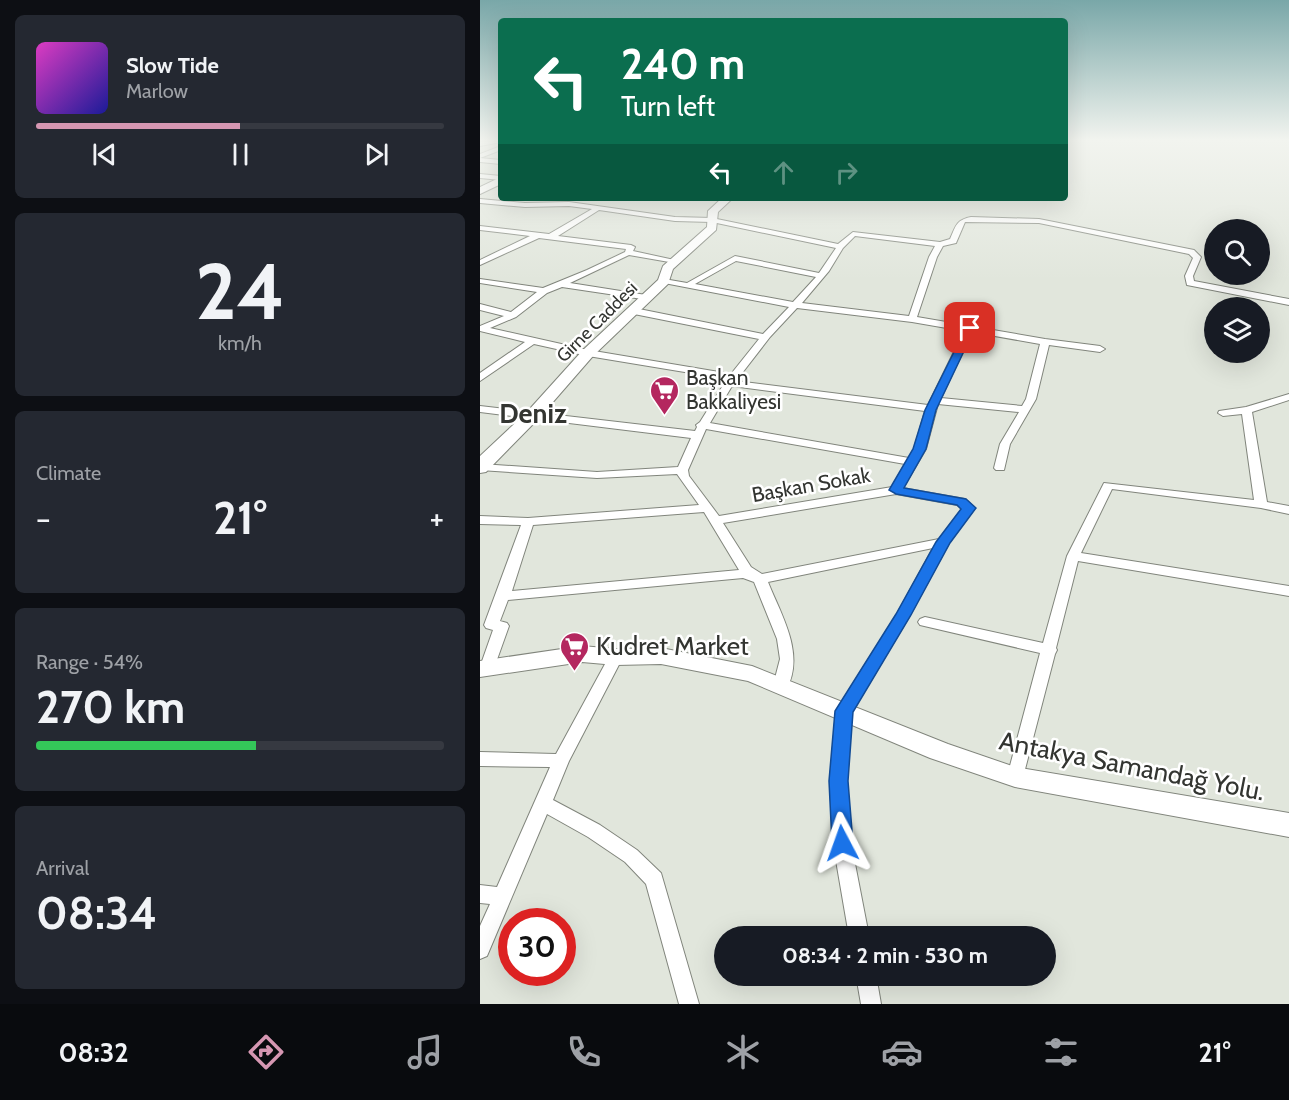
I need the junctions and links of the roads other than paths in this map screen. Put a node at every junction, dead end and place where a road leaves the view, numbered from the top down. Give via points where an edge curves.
1 (480, 201) edge
2 (725, 201) edge
3 (597, 209) junction
4 (712, 220) junction
5 (480, 228) edge
6 (539, 235) junction
7 (550, 237) junction
8 (940, 244) junction
9 (840, 246) junction
10 (628, 253) junction
11 (675, 261) junction
12 (480, 263) edge
13 (819, 275) junction
14 (480, 281) edge
15 (664, 281) junction
16 (559, 284) junction
17 (690, 284) junction
18 (544, 291) junction
19 (646, 298) junction
20 (1289, 302) edge
21 (794, 305) junction
22 (480, 307) edge
23 (634, 311) junction
24 (513, 315) junction
25 (912, 319) junction
26 (970, 328) junction
27 (481, 330) edge
28 (765, 337) junction
29 (532, 341) junction
30 (1045, 342) junction
31 (1100, 349) dead end
32 (588, 353) junction
33 (480, 378) edge
34 (731, 380) junction
35 (1289, 397) edge
36 (933, 405) junction
37 (1024, 409) junction
38 (480, 410) edge
39 (1247, 410) junction
40 (1222, 413) dead end
41 (533, 414) junction
42 (699, 430) junction
43 (911, 462) junction
44 (481, 468) edge
45 (1000, 468) dead end
46 (682, 470) junction
47 (896, 490) junction
48 (1261, 504) junction
49 (708, 508) junction
50 (1289, 510) edge
51 (480, 520) edge
52 (716, 520) junction
53 (528, 522) junction
54 (943, 542) junction
55 (1073, 556) junction
56 (760, 579) junction
57 (1289, 591) edge
58 (504, 596) junction
59 (925, 622) dead end
60 (1050, 650) junction
61 (616, 657) junction
62 (484, 669) edge
63 (781, 686) junction
64 (844, 711) junction
65 (480, 759) edge
66 (561, 761) junction
67 (1015, 777) junction
68 (543, 803) junction
69 (1289, 825) edge
70 (480, 894) edge
71 (504, 896) junction
72 (857, 926) edge
73 (480, 949) edge
74 (868, 986) edge
75 (688, 1004) edge
76 (871, 1004) edge

1 - 3 street via 569,204
2 - 4 street, Girne Caddesi via 713,211
3 - 4 street
3 - 7 street
4 - 9 street
4 - 11 street, Girne Caddesi via 712,228
5 - 6 street
6 - 7 street
6 - 12 street
7 - 10 street via 631,247
8 - 9 street via 854,234
8 - 20 street via 953,241 962,221 1039,221 1191,252 1197,257 1190,283
8 - 25 street
9 - 13 street
10 - 11 street
10 - 16 street
11 - 15 street, Girne Caddesi via 667,268
13 - 17 street via 735,258
13 - 21 street
14 - 18 street
15 - 17 street
15 - 19 street, Girne Caddesi
16 - 18 street
16 - 19 street
17 - 21 street
18 - 24 street
19 - 23 street, Girne Caddesi
21 - 25 street
21 - 28 street
22 - 24 street
23 - 28 street
23 - 32 street, Girne Caddesi
24 - 27 street
25 - 26 street
26 - 30 street
26 - 36 street, Başkan Sokak
27 - 29 street
28 - 34 street
29 - 32 street
29 - 33 street
30 - 31 street
30 - 37 street via 1031,399
32 - 34 street
32 - 41 street, Girne Caddesi
34 - 36 street
34 - 42 street
35 - 39 street
36 - 37 street
36 - 43 street, Başkan Sokak via 920,449
37 - 45 street via 1005,444
38 - 41 street
39 - 40 street
39 - 48 street
41 - 42 street
41 - 44 street, Girne Caddesi
42 - 43 street
42 - 46 street
43 - 47 street, Başkan Sokak
44 - 46 street via 597,475
46 - 49 street
47 - 52 street, Başkan Sokak
47 - 54 street via 961,502 969,508
48 - 50 street
48 - 55 street via 1108,485
49 - 52 street
49 - 53 street
51 - 53 street
52 - 56 street via 746,570
53 - 58 street
54 - 56 street
54 - 64 street
55 - 57 street
55 - 60 street
56 - 58 street via 744,574
56 - 63 street via 784,639 787,659
58 - 62 street via 491,625 502,626
59 - 60 street
60 - 67 street
61 - 62 street, Antakya Samandağ Yolu. via 582,654
61 - 63 street, Antakya Samandağ Yolu. via 661,656 752,674
61 - 66 street
63 - 64 street, Antakya Samandağ Yolu.
64 - 67 street, Antakya Samandağ Yolu. via 939,752
64 - 72 street via 839,791 842,843
65 - 66 street
66 - 68 street
67 - 69 street, Antakya Samandağ Yolu.
68 - 71 street
68 - 75 street via 631,856 654,879
70 - 71 street
71 - 73 street
74 - 76 street

